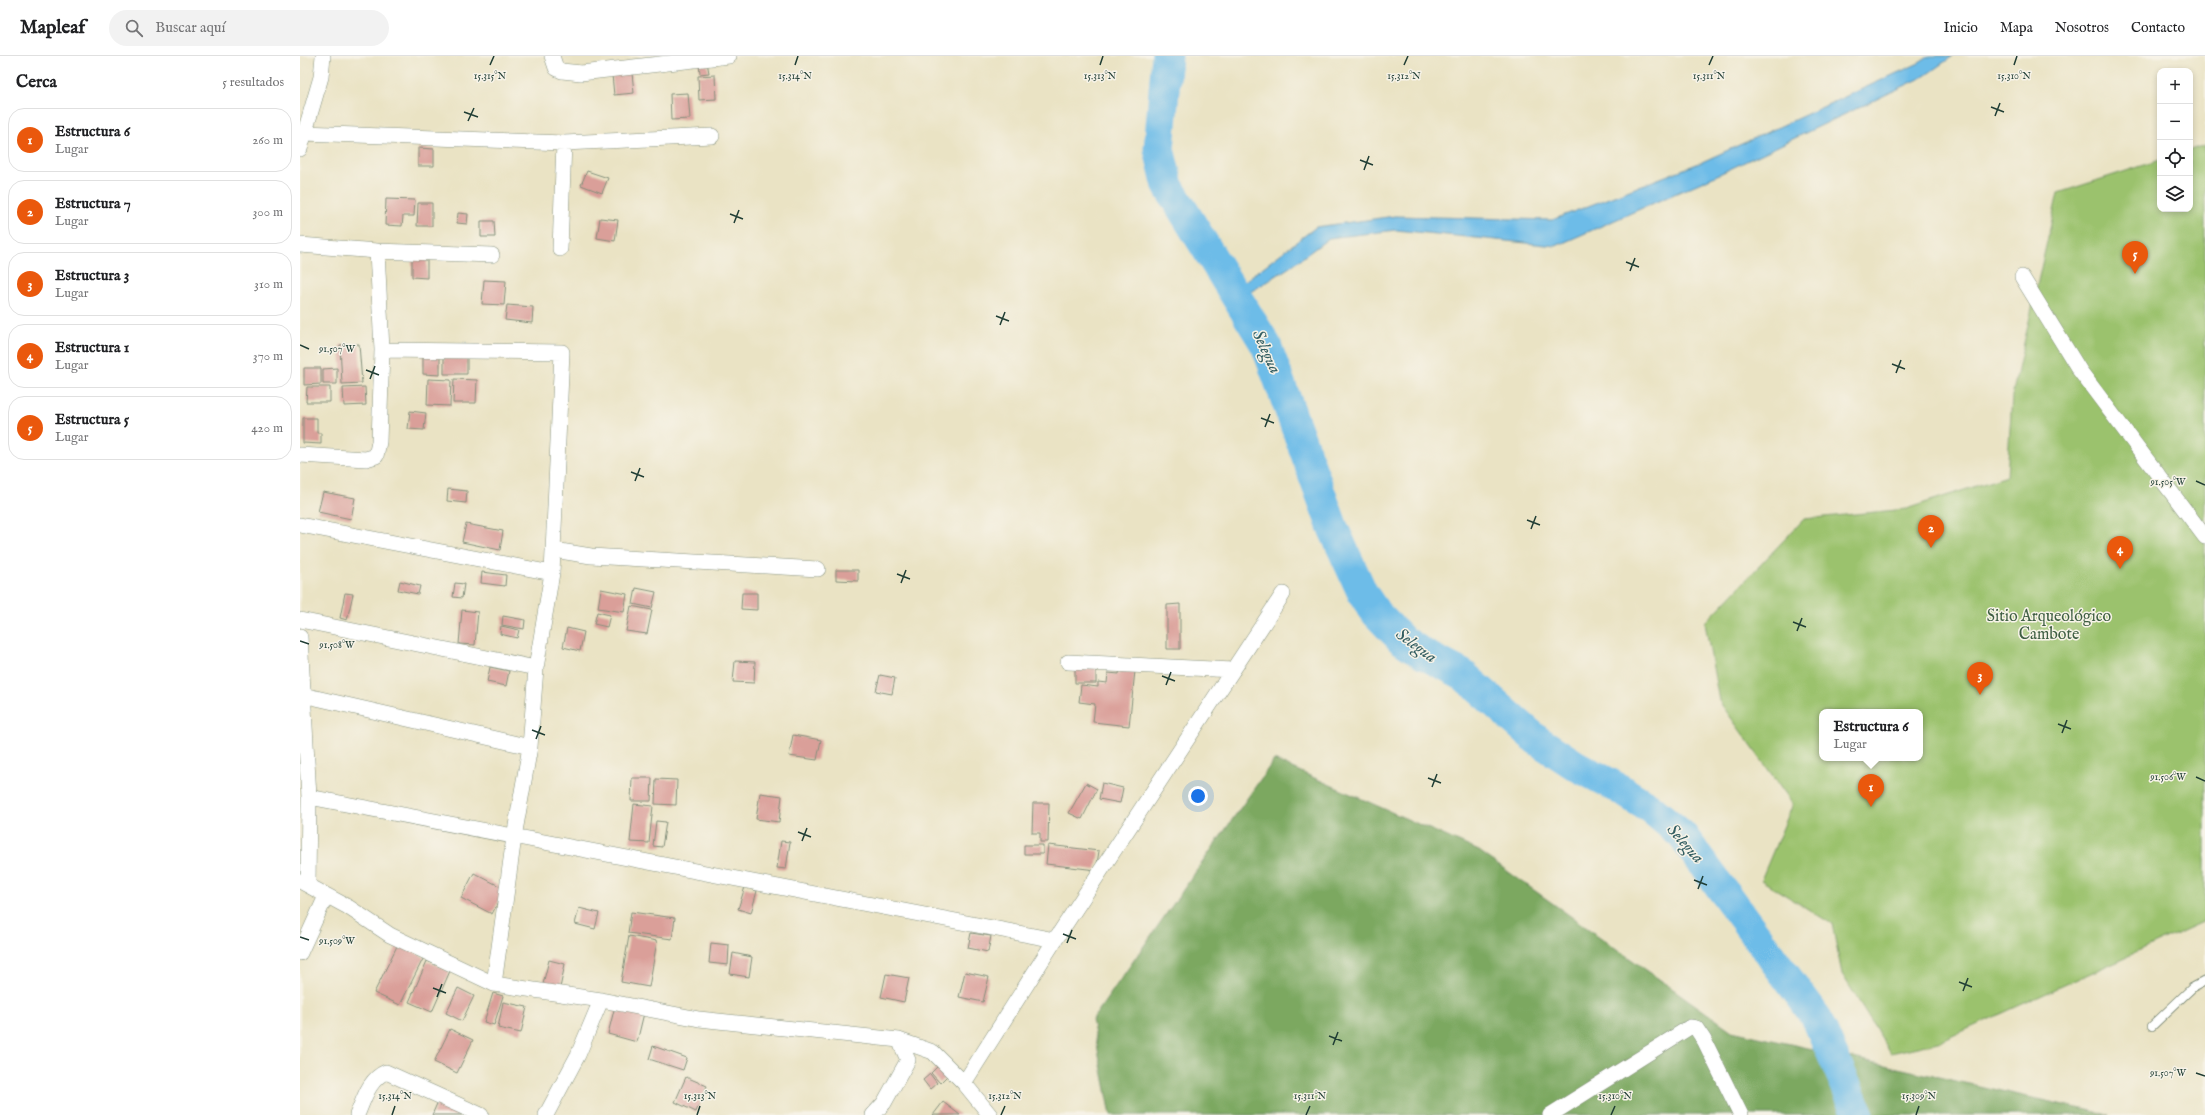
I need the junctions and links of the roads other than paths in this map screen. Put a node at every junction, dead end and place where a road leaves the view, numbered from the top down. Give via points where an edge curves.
1 (323, 56) edge
2 (552, 56) edge
3 (729, 56) edge
4 (304, 133) junction
5 (712, 136) dead end
6 (564, 143) junction
7 (300, 149) edge
8 (300, 245) edge
9 (560, 249) dead end
10 (377, 250) junction
11 (492, 256) dead end
12 (2022, 277) dead end
13 (382, 350) junction
14 (300, 455) edge
15 (300, 525) edge
16 (2205, 537) edge
17 (554, 550) junction
18 (818, 569) dead end
19 (552, 573) junction
20 (1283, 594) dead end
21 (300, 620) edge
22 (300, 638) edge
23 (1068, 662) dead end
24 (536, 668) junction
25 (1233, 670) junction
26 (303, 695) junction
27 (530, 747) junction
28 (309, 797) junction
29 (514, 837) junction
30 (304, 883) edge
31 (326, 896) junction
32 (1055, 940) junction
33 (300, 953) edge
34 (2205, 981) edge
35 (494, 984) junction
36 (601, 1000) junction
37 (2152, 1026) dead end
38 (899, 1040) junction
39 (964, 1083) junction
40 (357, 1115) edge
41 (481, 1115) edge
42 (546, 1115) edge
43 (873, 1115) edge
44 (990, 1115) edge
45 (1550, 1115) edge
46 (1741, 1115) edge

1 - 4 street via 320,77
2 - 3 street via 556,68 581,73
4 - 6 street
4 - 7 street
5 - 6 street
6 - 9 street
8 - 10 street
10 - 11 street
10 - 13 street
12 - 16 street via 2080,371
13 - 14 street via 379,442 376,456 366,459
13 - 17 street via 562,352
15 - 19 street
17 - 18 street via 591,556
17 - 19 street
19 - 24 street
20 - 25 street
21 - 24 street
22 - 26 street
23 - 25 street
24 - 27 street
25 - 32 street
26 - 27 street
26 - 28 street
27 - 29 street
28 - 29 street
28 - 30 street
29 - 32 street
29 - 35 street
30 - 31 street
31 - 33 street
31 - 35 street via 390,934
32 - 39 street
34 - 37 lane via 2192,988
35 - 36 street
36 - 38 street via 700,1019
36 - 42 street via 578,1054
38 - 39 street via 933,1052
38 - 43 street via 908,1060 884,1103
39 - 44 street
40 - 41 street via 371,1084 378,1075 386,1072
45 - 46 street via 1690,1027 1696,1028 1704,1040

